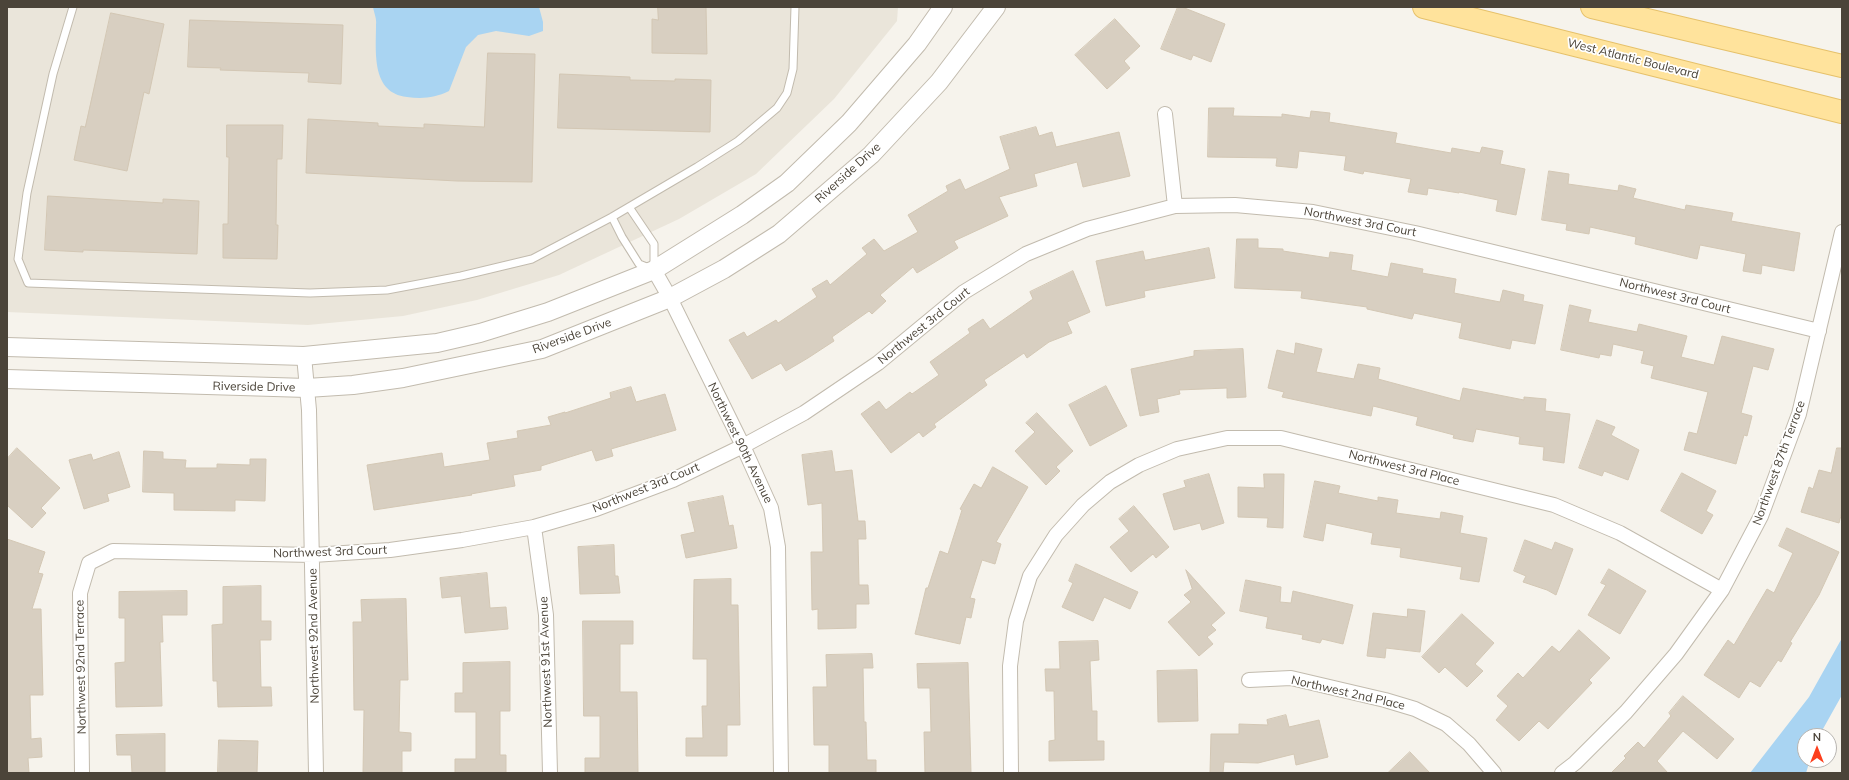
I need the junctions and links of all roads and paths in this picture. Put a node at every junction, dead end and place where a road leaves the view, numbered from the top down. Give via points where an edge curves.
1 (73, 7) edge
2 (795, 7) edge
3 (942, 7) edge
4 (996, 7) edge
5 (1424, 7) edge
6 (1592, 7) edge
7 (1842, 66) edge
8 (1842, 112) edge
9 (1165, 114) dead end
10 (1175, 206) junction
11 (629, 207) junction
12 (612, 217) junction
13 (1842, 232) edge
14 (654, 270) junction
15 (670, 298) junction
16 (1819, 331) junction
17 (7, 347) edge
18 (304, 356) junction
19 (7, 379) edge
20 (307, 388) junction
21 (743, 446) junction
22 (534, 527) junction
23 (313, 555) junction
24 (89, 563) joint
25 (1722, 590) junction
26 (1249, 680) dead end
27 (82, 773) edge
28 (316, 773) edge
29 (550, 773) edge
30 (781, 773) edge
31 (1011, 773) edge
32 (1494, 773) edge
33 (1562, 773) edge

1 - 12 lane via 53,74 27,193 18,259 28,283 310,294 387,290 532,259
2 - 11 lane via 793,69 787,93 777,108 738,141
3 - 14 street via 916,44 849,123 787,183 742,215
4 - 15 street, Riverside Drive via 939,82 871,155 779,234 724,269
5 - 8 main road, West Atlantic Boulevard
6 - 7 main road
9 - 10 street
10 - 16 street, Northwest 3rd Court via 1235,205 1314,212 1415,233
10 - 21 street, Northwest 3rd Court via 1087,229 1026,254 964,292 878,363 804,413
11 - 12 lane
11 - 14 lane via 654,244
12 - 14 lane via 640,264
13 - 16 street, Northwest 87th Terrace
14 - 15 street, Northwest 90th Avenue
14 - 18 street via 548,312 473,335 437,343
15 - 20 street, Riverside Drive via 542,349 403,378
15 - 21 street, Northwest 90th Avenue
16 - 25 street, Northwest 87th Terrace via 1799,414 1761,516
17 - 18 street
18 - 20 street, Northwest 92nd Avenue
19 - 20 street, Riverside Drive
20 - 23 street, Northwest 92nd Avenue
21 - 22 street, Northwest 3rd Court via 673,480 596,509
21 - 30 street, Northwest 90th Avenue via 772,508 778,547
22 - 23 street, Northwest 3rd Court via 397,549
22 - 29 street, Northwest 91st Avenue via 546,615
23 - 24 street, Northwest 3rd Court via 113,551
23 - 28 street, Northwest 92nd Avenue
24 - 27 street, Northwest 92nd Terrace via 80,593
25 - 31 street, Northwest 3rd Place via 1620,534 1554,505 1281,438 1227,438 1177,449 1110,482 1083,505 1056,535 1030,576 1016,621 1010,666
25 - 33 street, Northwest 87th Terrace via 1676,654 1626,712
26 - 32 street, Northwest 2nd Place via 1291,678 1415,709 1446,724 1469,744

